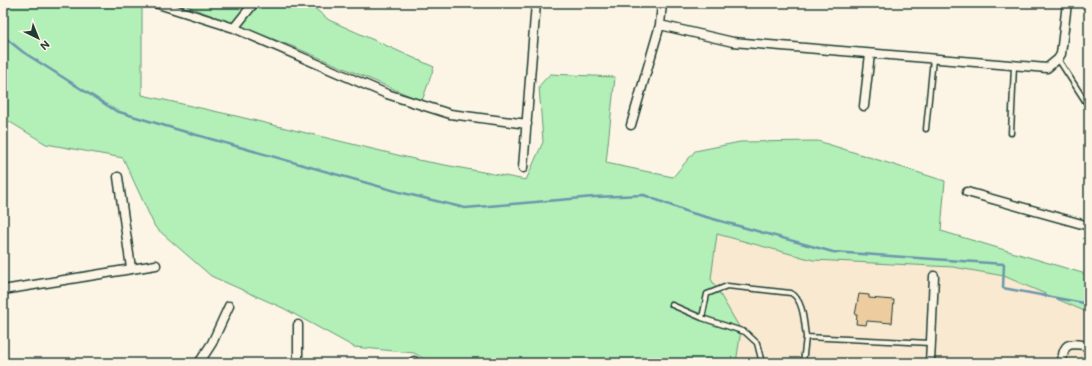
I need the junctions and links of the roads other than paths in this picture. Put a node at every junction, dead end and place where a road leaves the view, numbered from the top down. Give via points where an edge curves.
1 (155, 3) edge
2 (254, 3) edge
3 (535, 3) edge
4 (662, 3) edge
5 (1068, 3) edge
6 (660, 25) junction
7 (234, 28) junction
8 (870, 54) junction
9 (933, 58) junction
10 (1058, 59) junction
11 (1014, 66) junction
12 (864, 106) dead end
13 (1089, 107) edge
14 (527, 124) junction
15 (631, 125) dead end
16 (926, 129) dead end
17 (1011, 133) dead end
18 (523, 168) dead end
19 (118, 177) dead end
20 (966, 192) dead end
21 (1089, 226) edge
22 (156, 265) dead end
23 (131, 268) junction
24 (934, 276) dead end
25 (3, 290) edge
26 (672, 305) dead end
27 (228, 306) dead end
28 (702, 318) junction
29 (298, 325) dead end
30 (806, 337) junction
31 (930, 343) junction
32 (1089, 346) edge
33 (199, 363) edge
34 (298, 363) edge
35 (762, 363) edge
36 (803, 363) edge
37 (930, 363) edge
38 (1062, 363) edge

1 - 7 street
2 - 7 street
3 - 14 street
4 - 6 street
5 - 10 street via 1061,54
6 - 8 street via 733,42
6 - 15 street
7 - 14 street via 387,94 450,114
8 - 9 street
8 - 12 street
9 - 11 street
9 - 16 lane
10 - 11 street via 1047,68
10 - 13 lane
11 - 17 lane
14 - 18 street
19 - 23 street
20 - 21 street
22 - 23 street
23 - 25 street
24 - 31 street
26 - 28 lane
27 - 33 street via 212,343
28 - 30 lane via 707,294 727,286 791,293 798,298
28 - 35 lane via 745,332 757,343
29 - 34 street
30 - 31 lane
30 - 36 lane
31 - 37 street
32 - 38 street via 1073,343 1066,347 1062,352

